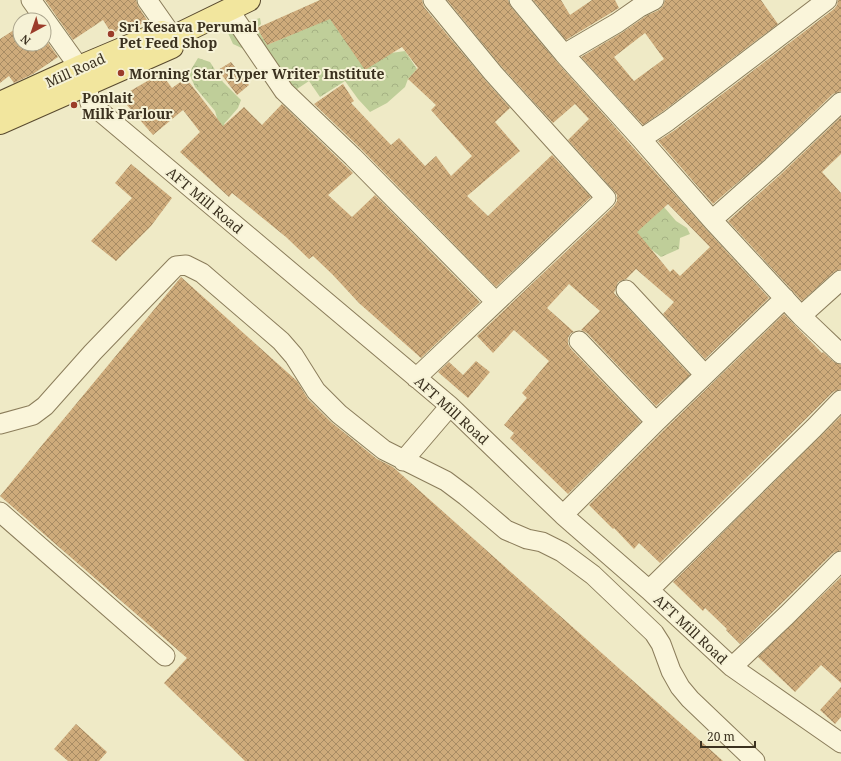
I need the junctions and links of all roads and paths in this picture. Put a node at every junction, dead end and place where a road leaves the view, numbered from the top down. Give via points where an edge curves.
1 (31, 0) edge
2 (148, 0) edge
3 (250, 0) edge
4 (433, 0) edge
5 (519, 0) edge
6 (654, 0) edge
7 (827, 0) edge
8 (229, 10) junction
9 (173, 37) junction
10 (564, 54) junction
11 (83, 75) junction
12 (841, 102) edge
13 (0, 104) edge
14 (0, 123) edge
15 (641, 139) junction
16 (712, 220) junction
17 (841, 280) edge
18 (626, 290) dead end
19 (785, 298) junction
20 (496, 302) junction
21 (801, 316) junction
22 (579, 341) dead end
23 (841, 354) edge
24 (705, 375) junction
25 (416, 378) junction
26 (841, 400) edge
27 (450, 406) junction
28 (656, 422) junction
29 (0, 424) edge
30 (403, 461) junction
31 (0, 512) edge
32 (563, 515) junction
33 (841, 561) edge
34 (649, 590) junction
35 (165, 656) dead end
36 (732, 667) junction
37 (841, 743) edge
38 (755, 761) edge

1 - 11 street
2 - 9 street
3 - 8 main road, Mill Road
4 - 20 street via 493,72 606,198
5 - 10 street
6 - 10 street
7 - 15 street
8 - 9 main road, Mill Road
8 - 20 street via 284,91 354,157
9 - 11 main road, Mill Road via 172,47
10 - 15 street
11 - 13 main road, Mill Road
11 - 14 main road, Mill Road
11 - 25 street, AFT Mill Road via 90,103
12 - 16 street
15 - 16 street
16 - 19 street
17 - 21 street
18 - 24 street
19 - 21 street
19 - 24 street
20 - 25 street
21 - 23 street
22 - 28 street
24 - 28 street
25 - 27 street, AFT Mill Road
26 - 34 street
27 - 30 street
27 - 32 street, AFT Mill Road
28 - 32 street
29 - 30 street via 33,415 46,406 93,352 176,266 186,265 202,274 281,341 294,356 316,391 339,414 384,450
30 - 38 street via 446,481 506,530 562,552 593,575 654,633 671,671 690,699
31 - 35 street
32 - 34 street, AFT Mill Road
33 - 36 street
34 - 36 street, AFT Mill Road
36 - 37 street, AFT Mill Road

